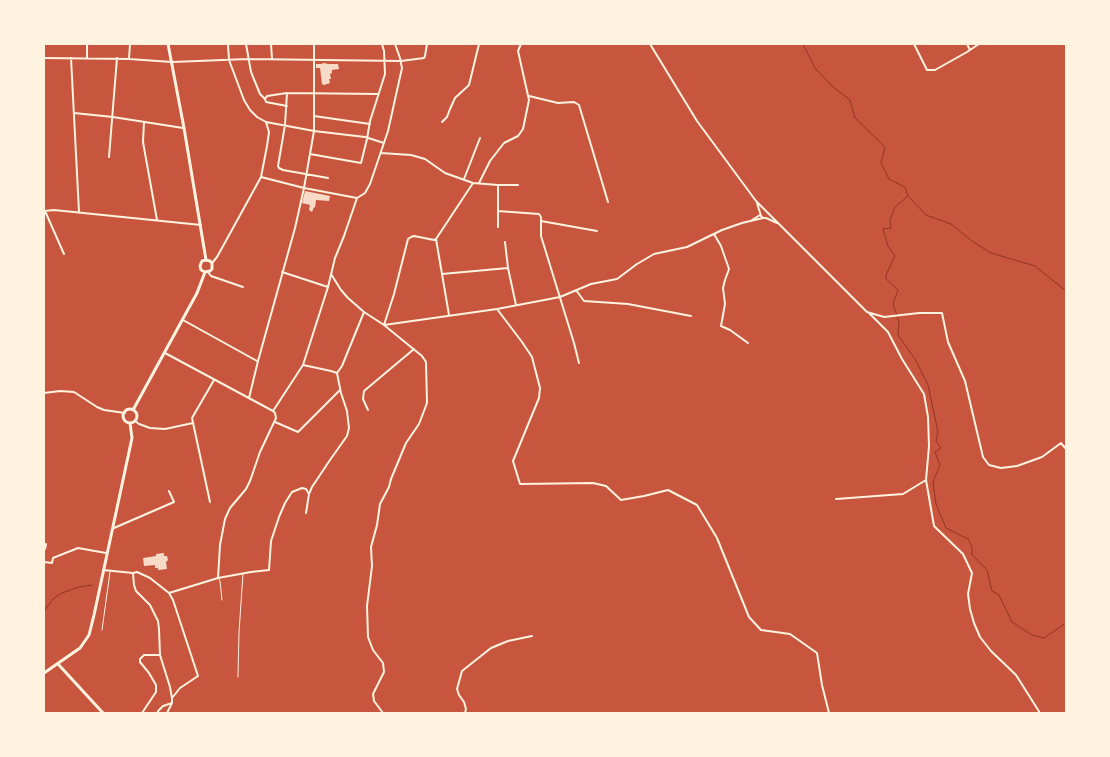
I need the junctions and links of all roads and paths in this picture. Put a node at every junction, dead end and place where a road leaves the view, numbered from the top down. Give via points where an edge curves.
1 (87, 44) edge
2 (130, 44) edge
3 (168, 44) edge
4 (228, 44) edge
5 (246, 44) edge
6 (270, 44) edge
7 (314, 44) edge
8 (382, 44) edge
9 (395, 44) edge
10 (427, 44) edge
11 (479, 44) edge
12 (521, 44) edge
13 (650, 44) edge
14 (914, 44) edge
15 (967, 44) edge
16 (979, 44) edge
17 (970, 50) junction
18 (44, 58) edge
19 (71, 58) junction
20 (87, 58) junction
21 (117, 58) junction
22 (129, 59) junction
23 (229, 60) junction
24 (248, 60) junction
25 (272, 60) junction
26 (314, 60) junction
27 (384, 61) junction
28 (401, 61) junction
29 (172, 62) junction
30 (287, 93) junction
31 (314, 94) junction
32 (378, 94) junction
33 (529, 96) junction
34 (265, 99) junction
35 (286, 106) junction
36 (74, 113) junction
37 (314, 116) junction
38 (113, 117) junction
39 (144, 122) junction
40 (266, 122) junction
41 (442, 122) dead end
42 (370, 124) junction
43 (284, 125) junction
44 (184, 128) junction
45 (314, 131) junction
46 (480, 138) dead end
47 (367, 139) junction
48 (384, 144) junction
49 (381, 153) junction
50 (310, 154) junction
51 (109, 157) dead end
52 (306, 175) junction
53 (261, 177) junction
54 (328, 178) dead end
55 (464, 179) junction
56 (473, 183) junction
57 (479, 183) junction
58 (498, 185) junction
59 (518, 185) dead end
60 (304, 188) junction
61 (358, 198) junction
62 (756, 201) junction
63 (608, 202) dead end
64 (44, 211) edge
65 (498, 211) junction
66 (79, 212) junction
67 (767, 212) junction
68 (760, 214) junction
69 (764, 218) junction
70 (157, 220) junction
71 (542, 221) junction
72 (742, 223) junction
73 (778, 223) junction
74 (201, 225) junction
75 (498, 228) dead end
76 (597, 231) dead end
77 (714, 234) junction
78 (436, 239) junction
79 (505, 242) dead end
80 (64, 254) dead end
81 (206, 260) junction
82 (212, 263) junction
83 (508, 268) junction
84 (206, 272) junction
85 (282, 272) junction
86 (331, 274) junction
87 (442, 274) junction
88 (243, 287) dead end
89 (328, 287) junction
90 (576, 290) junction
91 (560, 297) junction
92 (516, 305) junction
93 (497, 309) junction
94 (364, 312) junction
95 (867, 312) junction
96 (449, 316) junction
97 (691, 316) dead end
98 (183, 320) junction
99 (384, 325) junction
100 (748, 343) dead end
101 (414, 349) junction
102 (165, 353) junction
103 (258, 361) junction
104 (579, 363) dead end
105 (303, 364) junction
106 (337, 372) junction
107 (214, 380) junction
108 (341, 390) junction
109 (44, 393) edge
110 (249, 398) junction
111 (133, 410) junction
112 (368, 410) dead end
113 (273, 411) junction
114 (125, 413) junction
115 (135, 421) junction
116 (274, 422) junction
117 (130, 423) junction
118 (193, 423) junction
119 (1066, 449) edge
120 (926, 480) junction
121 (169, 491) dead end
122 (309, 494) junction
123 (836, 499) dead end
124 (210, 502) dead end
125 (306, 513) dead end
126 (112, 529) junction
127 (46, 544) dead end
128 (44, 549) edge
129 (106, 554) junction
130 (44, 562) edge
131 (103, 570) junction
132 (110, 571) junction
133 (133, 573) junction
134 (243, 573) junction
135 (218, 578) junction
136 (169, 593) junction
137 (222, 600) dead end
138 (102, 630) dead end
139 (532, 636) dead end
140 (160, 654) junction
141 (58, 664) junction
142 (44, 673) edge
143 (238, 677) dead end
144 (172, 698) junction
145 (172, 704) junction
146 (102, 713) edge
147 (142, 713) edge
148 (157, 713) edge
149 (167, 713) edge
150 (383, 713) edge
151 (465, 713) edge
152 (829, 713) edge
153 (1040, 713) edge

1 - 20 street
2 - 22 street
3 - 29 main road
4 - 23 street
5 - 24 street
6 - 25 street
7 - 26 street
8 - 27 street
9 - 28 street
10 - 28 street via 424,58
11 - 41 street via 469,85 455,98 448,117
12 - 33 street via 518,51
13 - 62 street via 697,120
14 - 17 street via 927,70 935,70
15 - 17 street
16 - 17 street
18 - 19 street
19 - 20 street
19 - 36 street
20 - 21 street
21 - 22 street
21 - 38 street
22 - 29 street
23 - 24 street
23 - 29 street
23 - 40 street via 244,100 250,110
24 - 25 street
24 - 34 street via 256,86
25 - 26 street
26 - 27 street
26 - 31 street
27 - 28 street
27 - 32 street via 385,74
28 - 48 street
29 - 44 main road
30 - 31 street
30 - 34 street
30 - 35 street
31 - 32 street
31 - 37 street
32 - 42 street
33 - 57 street via 518,136 504,143
33 - 63 street via 579,105
34 - 35 street via 266,102
35 - 43 street
36 - 38 street
36 - 66 street
37 - 42 street
37 - 45 street
38 - 39 street
38 - 51 street
39 - 44 street
39 - 70 street via 143,142
40 - 43 street
40 - 53 street via 267,146
42 - 47 street
43 - 45 street
43 - 52 street via 278,166
44 - 74 main road
45 - 47 street
45 - 50 street
46 - 55 street
47 - 48 street
47 - 50 street via 362,163
48 - 49 street
49 - 55 street via 424,159 445,173
49 - 61 street via 370,184
50 - 52 street
52 - 54 street
52 - 60 street
53 - 60 street
53 - 82 street
55 - 56 street
56 - 57 street
56 - 78 street
57 - 58 street
58 - 59 street
58 - 65 street
60 - 61 street
60 - 85 street
61 - 86 street via 334,258
62 - 67 street
62 - 68 street
64 - 66 street
64 - 80 street
65 - 71 street via 539,214
65 - 75 street
66 - 70 street
67 - 68 street
67 - 69 street via 768,216
67 - 73 street
68 - 69 street
68 - 72 street
69 - 72 street
69 - 73 street
70 - 74 street
71 - 76 street
71 - 91 street via 541,236
72 - 77 street
73 - 95 street
74 - 81 main road
77 - 90 street via 688,247 654,254 617,279
77 - 100 street via 729,269 723,288 725,304 721,326
78 - 87 street
78 - 99 street via 414,236 408,239
79 - 83 street
81 - 82 main road
81 - 84 main road via 200,266
82 - 84 main road via 212,268
83 - 87 street
83 - 92 street
84 - 88 street
84 - 98 main road
85 - 89 street
85 - 103 street
86 - 89 street
86 - 94 street via 341,290
87 - 96 street
89 - 105 street
90 - 91 street
90 - 97 street via 584,301 628,304
91 - 92 street
91 - 104 street
92 - 93 street
93 - 96 street
93 - 152 street via 532,357 540,388 513,461 520,484 593,482 606,486 621,500 668,490 697,505 717,538 749,617 761,630 790,634 817,653
94 - 99 street
94 - 106 street
95 - 119 street via 884,317 942,313 948,342 965,382 983,457 989,465 1002,468 1017,466 1042,457 1061,443
95 - 120 street via 888,332 924,394 929,446
96 - 99 street
98 - 102 main road
98 - 103 street
99 - 101 street
101 - 112 street via 364,391 363,399
101 - 150 street via 426,362 427,403 380,504 371,547 368,637 373,650 384,663 384,672 373,694
102 - 107 street
102 - 111 main road
103 - 110 street
105 - 106 street
105 - 113 street
106 - 108 street
107 - 110 street
107 - 118 street via 192,418
108 - 116 street via 298,432
108 - 122 street via 348,419 347,436
109 - 114 street via 74,392 104,410
110 - 113 street
111 - 114 main road
111 - 115 main road via 137,415
113 - 116 street
114 - 117 main road via 124,418
115 - 117 main road
115 - 118 street via 150,428 165,429
116 - 135 street via 246,489 225,519
117 - 126 main road via 132,438
118 - 124 street
120 - 123 street via 903,494
120 - 153 street via 934,526 963,554 972,573 968,594 980,637 1016,675
121 - 126 street via 174,502
122 - 125 street
122 - 134 street via 302,488 292,492 285,502 271,541 269,570
126 - 129 main road
127 - 128 street
129 - 130 street via 78,548 54,558 52,563
129 - 131 main road
131 - 132 street
131 - 141 main road via 89,635 80,648
132 - 133 street
132 - 138 lane
133 - 136 street via 145,575
133 - 140 street via 136,591 150,605 158,621
134 - 135 street
134 - 143 lane
135 - 136 street
135 - 137 lane
136 - 144 street via 198,676
139 - 151 street via 491,648 462,672 457,689 464,702
140 - 144 street
140 - 147 street via 144,655 140,659 156,685 156,692
141 - 142 main road
141 - 146 main road
144 - 145 street
145 - 148 street via 163,706
145 - 149 street

